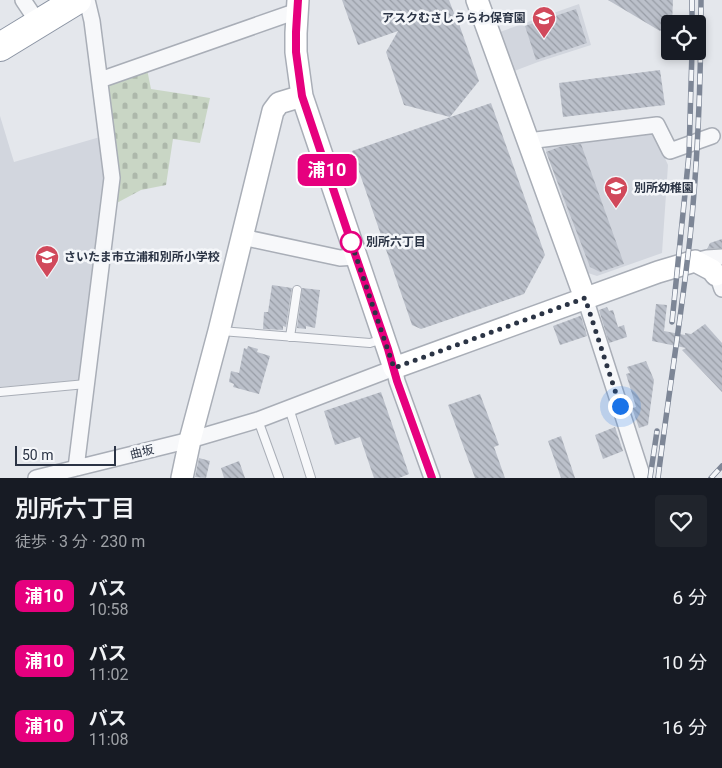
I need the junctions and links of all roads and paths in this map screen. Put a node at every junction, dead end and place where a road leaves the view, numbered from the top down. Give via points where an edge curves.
1 (23, 0) edge
2 (76, 0) edge
3 (87, 0) edge
4 (477, 0) edge
5 (297, 5) edge
6 (39, 24) junction
7 (0, 47) edge
8 (100, 80) junction
9 (302, 96) junction
10 (712, 136) dead end
11 (528, 141) junction
12 (242, 238) junction
13 (356, 257) junction
14 (720, 274) edge
15 (297, 290) dead end
16 (585, 298) junction
17 (219, 331) junction
18 (290, 337) junction
19 (384, 339) junction
20 (394, 368) junction
21 (86, 384) junction
22 (0, 392) edge
23 (289, 408) junction
24 (258, 420) junction
25 (190, 440) junction
26 (69, 472) edge
27 (36, 478) edge
28 (182, 478) edge
29 (279, 478) edge
30 (311, 478) edge
31 (432, 478) edge
32 (643, 478) edge

1 - 6 street
2 - 6 highway
3 - 8 street
4 - 11 street
5 - 8 street
5 - 9 street via 296,52
6 - 7 highway
8 - 21 street via 112,178
9 - 12 street via 279,103 273,111
9 - 13 street
10 - 11 street via 670,151 657,125
11 - 16 street
12 - 13 street via 340,258
12 - 17 street
13 - 19 street
14 - 16 street via 695,261
15 - 18 lane
16 - 20 street
16 - 32 street
17 - 18 lane
17 - 25 street
18 - 19 lane via 370,343
19 - 20 street
20 - 23 street, 曲坂
20 - 31 street
21 - 22 lane
21 - 26 street
23 - 24 street, 曲坂
23 - 30 lane
24 - 25 street, 曲坂
24 - 29 lane
25 - 26 street, 曲坂
25 - 28 street
26 - 27 street, 曲坂

